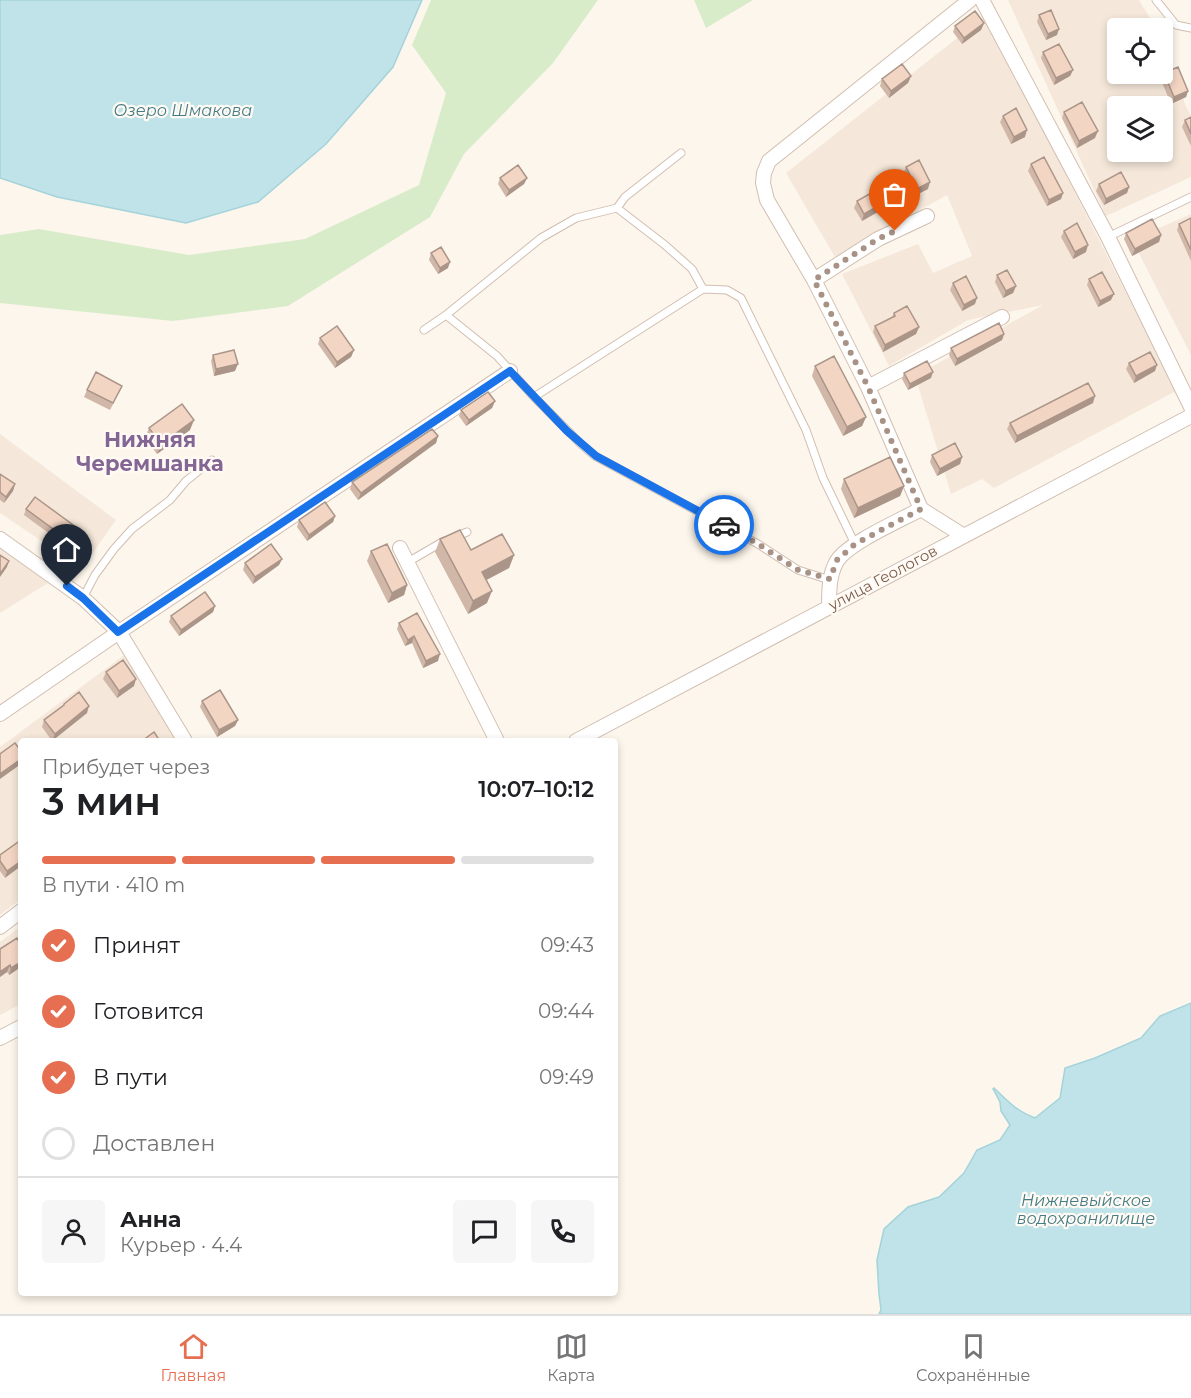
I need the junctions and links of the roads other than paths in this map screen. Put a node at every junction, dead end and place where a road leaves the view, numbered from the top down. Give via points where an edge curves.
1 (970, 0) edge
2 (982, 0) edge
3 (1156, 0) edge
4 (1191, 28) edge
5 (681, 153) dead end
6 (1191, 197) edge
7 (617, 208) junction
8 (927, 216) dead end
9 (1108, 237) junction
10 (814, 280) junction
11 (703, 289) junction
12 (447, 315) junction
13 (1002, 317) dead end
14 (424, 330) dead end
15 (510, 371) junction
16 (868, 387) junction
17 (534, 397) junction
18 (1191, 407) edge
19 (1191, 416) edge
20 (212, 460) dead end
21 (921, 509) junction
22 (466, 532) dead end
23 (964, 536) junction
24 (0, 539) edge
25 (855, 544) junction
26 (400, 548) dead end
27 (408, 562) junction
28 (830, 579) junction
29 (83, 598) junction
30 (829, 607) junction
31 (118, 632) junction
32 (0, 714) edge
33 (183, 738) edge
34 (496, 738) edge
35 (582, 738) edge
36 (18, 913) edge
37 (0, 927) edge
38 (18, 1029) edge
39 (0, 1038) edge

1 - 10 street via 769,161 763,183 767,200
2 - 9 street
3 - 4 lane via 1176,26
5 - 7 lane via 624,197
6 - 9 lane
7 - 11 lane via 692,269
7 - 12 lane via 576,218 541,238
8 - 10 street via 878,239
9 - 18 street
10 - 16 street
11 - 17 lane
11 - 25 lane via 728,290 741,298 806,430 823,478
12 - 14 lane
12 - 15 lane
13 - 16 street
15 - 17 lane
15 - 31 street
16 - 21 street
17 - 28 lane via 596,456 798,570
19 - 23 street, улица Геологов
20 - 29 lane via 126,535 95,575
21 - 23 street
21 - 25 street
22 - 27 lane
23 - 30 street, улица Геологов
24 - 29 street
25 - 28 street via 837,560
26 - 27 street
27 - 34 street
28 - 30 street
29 - 31 street
30 - 35 street, улица Геологов
31 - 32 street
31 - 33 street
36 - 37 street
38 - 39 street

